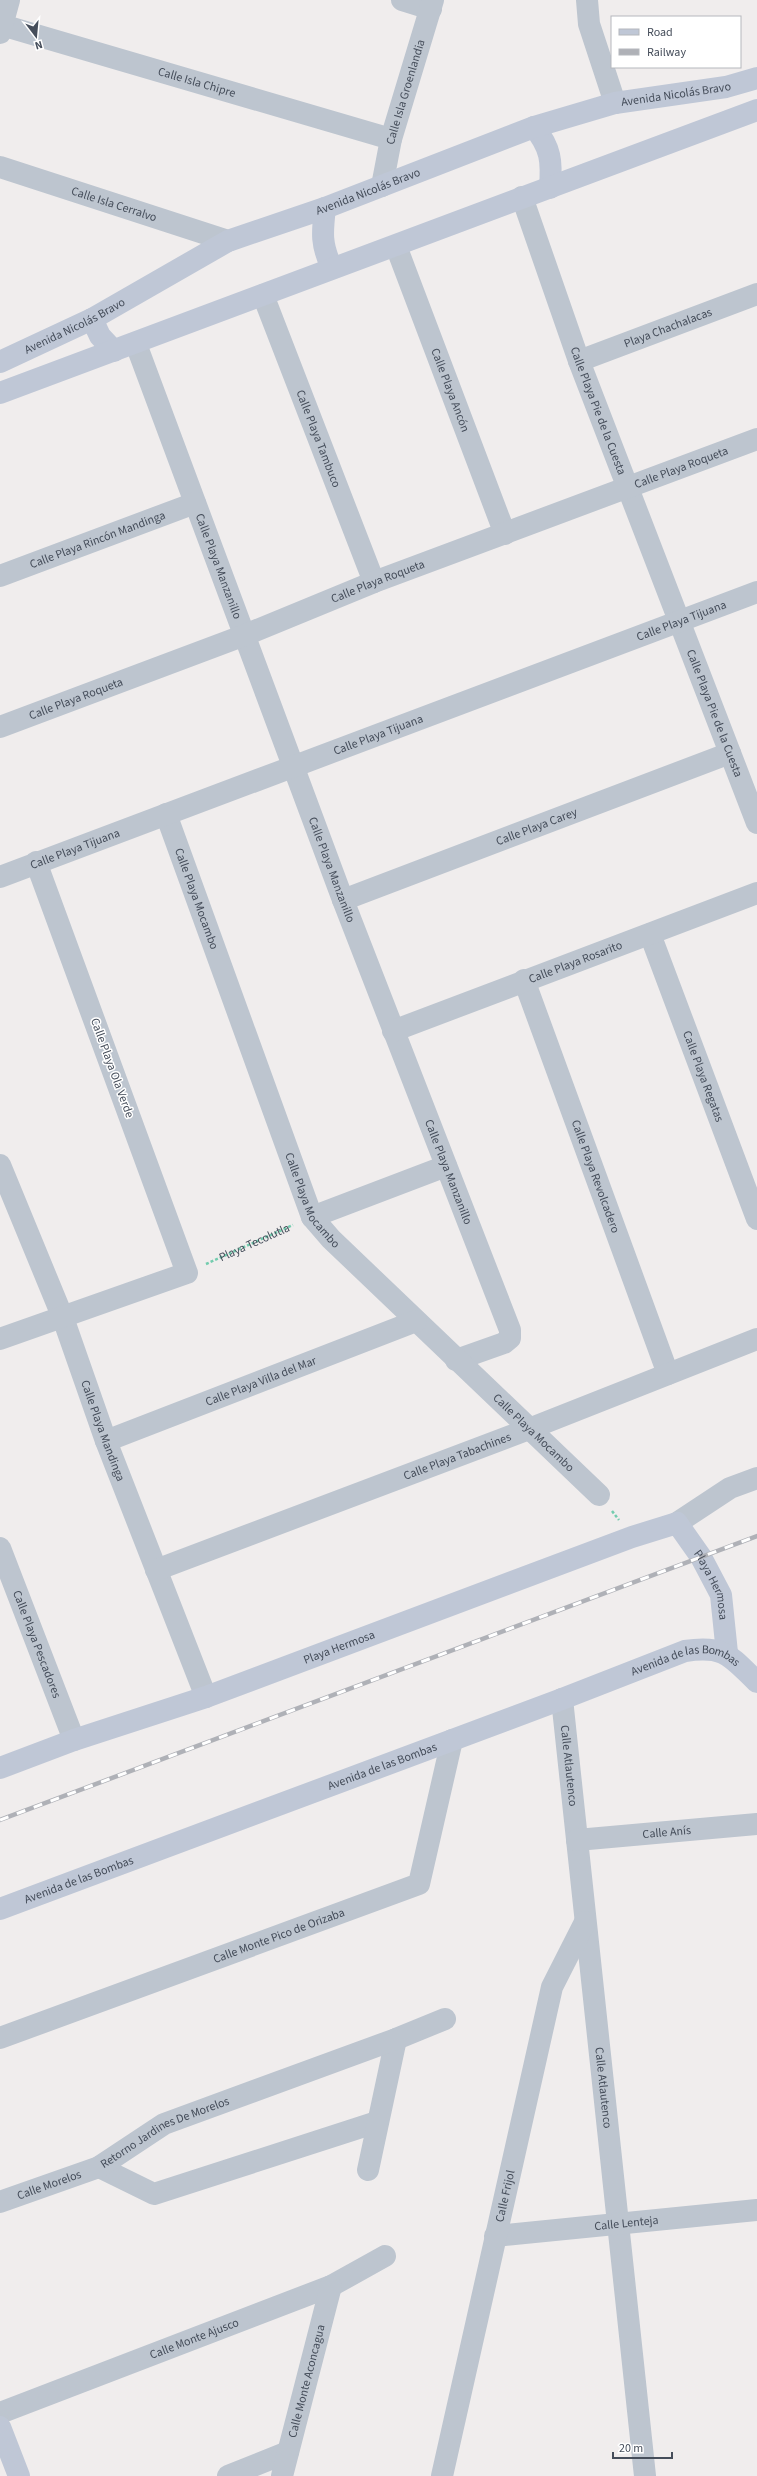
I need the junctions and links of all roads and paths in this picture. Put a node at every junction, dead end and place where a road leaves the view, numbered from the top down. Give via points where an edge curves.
1 (9, 0) edge
2 (402, 0) edge
3 (587, 0) edge
4 (432, 4) edge
5 (1, 29) edge
6 (757, 78) edge
7 (615, 104) junction
8 (757, 110) edge
9 (534, 128) junction
10 (390, 139) junction
11 (0, 167) edge
12 (382, 186) junction
13 (550, 188) junction
14 (522, 198) junction
15 (325, 208) junction
16 (228, 241) junction
17 (396, 246) junction
18 (332, 268) junction
19 (757, 294) edge
20 (263, 295) junction
21 (92, 320) junction
22 (136, 344) junction
23 (114, 351) junction
24 (579, 361) junction
25 (0, 362) edge
26 (0, 393) edge
27 (757, 439) edge
28 (628, 488) junction
29 (195, 503) junction
30 (505, 534) junction
31 (0, 576) edge
32 (374, 582) junction
33 (757, 592) edge
34 (680, 622) junction
35 (245, 635) junction
36 (0, 727) edge
37 (730, 753) junction
38 (295, 766) junction
39 (166, 814) junction
40 (757, 823) edge
41 (36, 862) junction
42 (0, 877) edge
43 (757, 893) edge
44 (343, 900) junction
45 (650, 934) junction
46 (524, 980) junction
47 (394, 1031) junction
48 (446, 1166) junction
49 (2, 1177) edge
50 (312, 1217) junction
51 (757, 1219) edge
52 (187, 1273) junction
53 (63, 1318) junction
54 (416, 1321) junction
55 (0, 1339) edge
56 (757, 1339) edge
57 (456, 1360) junction
58 (668, 1374) junction
59 (529, 1429) junction
60 (106, 1441) junction
61 (757, 1478) edge
62 (599, 1495) joint
63 (677, 1523) junction
64 (632, 1537) junction
65 (0, 1548) edge
66 (156, 1570) junction
67 (727, 1653) junction
68 (757, 1682) edge
69 (206, 1697) junction
70 (562, 1699) junction
71 (74, 1740) junction
72 (452, 1740) junction
73 (0, 1768) edge
74 (757, 1824) edge
75 (577, 1840) junction
76 (0, 1909) edge
77 (585, 1922) junction
78 (444, 2019) dead end
79 (0, 2038) edge
80 (396, 2039) junction
81 (377, 2122) junction
82 (99, 2167) junction
83 (368, 2170) dead end
84 (0, 2202) edge
85 (757, 2210) edge
86 (618, 2226) junction
87 (496, 2236) junction
88 (385, 2256) dead end
89 (331, 2286) junction
90 (0, 2413) edge
91 (0, 2427) edge
92 (288, 2452) junction
93 (19, 2476) edge
94 (228, 2476) edge
95 (282, 2476) edge
96 (442, 2476) edge
97 (645, 2476) edge

1 - 5 street
2 - 4 street
3 - 7 street via 589,24
4 - 10 street, Calle Isla Groenlandia
5 - 10 street, Calle Isla Chipre
6 - 7 street, Avenida Nicolás Bravo via 726,87
7 - 9 street, Avenida Nicolás Bravo
8 - 13 street
9 - 12 street, Avenida Nicolás Bravo
9 - 13 street via 545,141 552,163
10 - 12 street, Calle Isla Groenlandia
11 - 16 street, Calle Isla Cerralvo
12 - 15 street, Avenida Nicolás Bravo
13 - 14 street
14 - 17 street
14 - 24 street, Calle Playa Pie de la Cuesta
15 - 16 street, Avenida Nicolás Bravo
15 - 18 street via 322,234 324,251
16 - 21 street, Avenida Nicolás Bravo
17 - 18 street
17 - 30 street, Calle Playa Ancón
18 - 20 street
19 - 24 street, Playa Chachalacas
20 - 22 street
20 - 32 street, Calle Playa Tambuco
21 - 23 street via 100,336
21 - 25 street, Avenida Nicolás Bravo
22 - 23 street
22 - 29 street, Calle Playa Manzanillo
23 - 26 street
24 - 28 street, Calle Playa Pie de la Cuesta
27 - 28 street, Calle Playa Roqueta
28 - 30 street, Calle Playa Roqueta
28 - 34 street, Calle Playa Pie de la Cuesta
29 - 31 street, Calle Playa Rincón Mandinga
29 - 35 street, Calle Playa Manzanillo
30 - 32 street, Calle Playa Roqueta
32 - 35 street, Calle Playa Roqueta
33 - 34 street, Calle Playa Tijuana
34 - 37 street, Calle Playa Pie de la Cuesta
34 - 38 street, Calle Playa Tijuana
35 - 36 street, Calle Playa Roqueta
35 - 38 street, Calle Playa Manzanillo
37 - 40 street, Calle Playa Pie de la Cuesta
37 - 44 street, Calle Playa Carey
38 - 39 street, Calle Playa Tijuana
38 - 44 street, Calle Playa Manzanillo
39 - 41 street, Calle Playa Tijuana
39 - 50 street, Calle Playa Mocambo
41 - 42 street, Calle Playa Tijuana
41 - 52 street, Calle Playa Ola Verde
43 - 45 street, Calle Playa Rosarito
44 - 47 street, Calle Playa Manzanillo
45 - 46 street, Calle Playa Rosarito
45 - 51 street, Calle Playa Regatas
46 - 47 street, Calle Playa Rosarito
46 - 58 street, Calle Playa Revolcadero
47 - 48 street, Calle Playa Manzanillo
48 - 50 street
48 - 57 street, Calle Playa Manzanillo via 510,1330 510,1338 504,1343
49 - 53 street, Calle Playa Mandinga
50 - 52 path, Playa Tecolutla
50 - 54 street, Calle Playa Mocambo via 331,1239
52 - 53 street
53 - 55 street
53 - 60 street, Calle Playa Mandinga
54 - 57 street, Calle Playa Mocambo
54 - 60 street, Calle Playa Villa del Mar
56 - 58 street, Calle Playa Tabachines
57 - 59 street, Calle Playa Mocambo
58 - 59 street, Calle Playa Tabachines
59 - 62 street, Calle Playa Mocambo
59 - 66 street, Calle Playa Tabachines
60 - 66 street, Calle Playa Mandinga
61 - 63 street, Playa Hermosa via 730,1488
62 - 64 path
63 - 64 street, Playa Hermosa
63 - 67 street, Playa Hermosa via 701,1557 721,1595
64 - 69 street, Playa Hermosa
65 - 71 street, Calle Playa Pescadores
66 - 69 street, Calle Playa Mandinga
67 - 68 street, Avenida de las Bombas
67 - 70 street, Avenida de las Bombas via 706,1648 685,1651
69 - 71 street, Playa Hermosa
70 - 72 street, Avenida de las Bombas
70 - 75 street, Calle Atlautenco
71 - 73 street, Playa Hermosa
72 - 76 street, Avenida de las Bombas
72 - 79 street, Calle Monte Pico de Orizaba via 419,1884
74 - 75 street, Calle Anís
75 - 77 street, Calle Atlautenco
77 - 86 street, Calle Atlautenco via 595,1992
77 - 87 street, Calle Frijol via 552,1987
78 - 80 street, Retorno Jardines De Morelos
80 - 81 street
80 - 82 street, Retorno Jardines De Morelos via 164,2124
81 - 82 street, Retorno Jardines De Morelos via 154,2194
81 - 83 street
82 - 84 street, Calle Morelos
85 - 86 street, Calle Lenteja
86 - 87 street, Calle Lenteja
86 - 97 street, Calle Atlautenco
87 - 96 street, Calle Frijol
88 - 89 street, Calle Monte Ajusco
89 - 90 street, Calle Monte Ajusco
89 - 92 street, Calle Monte Aconcagua
91 - 93 street
92 - 94 street
92 - 95 street, Calle Monte Aconcagua

